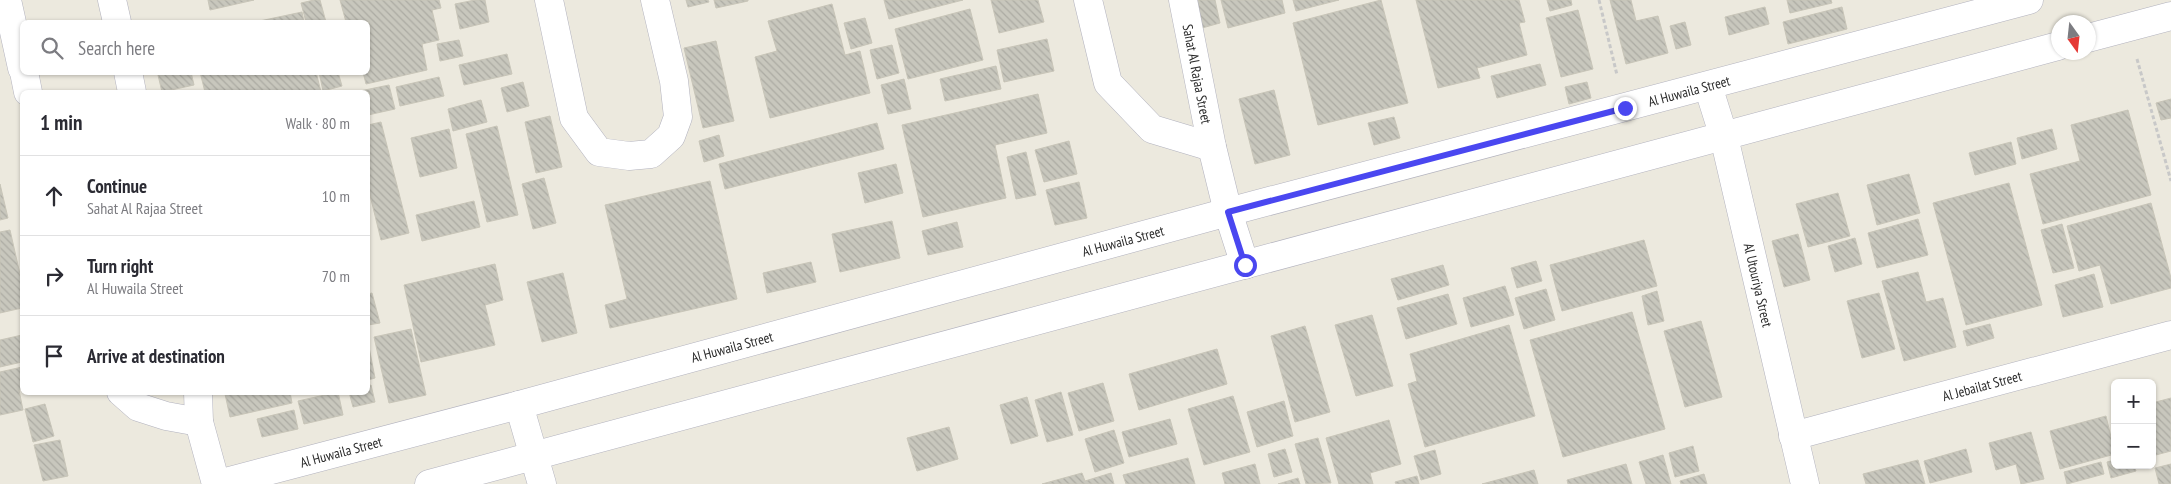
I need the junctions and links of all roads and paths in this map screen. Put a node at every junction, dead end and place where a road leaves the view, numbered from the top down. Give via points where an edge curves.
1 (7, 0) edge
2 (112, 0) edge
3 (549, 0) edge
4 (655, 0) edge
5 (1088, 0) edge
6 (1183, 0) edge
7 (1598, 0) edge
8 (2029, 0) edge
9 (2171, 16) edge
10 (117, 20) edge
11 (2128, 27) junction
12 (2096, 36) edge
13 (2051, 48) edge
14 (20, 59) edge
15 (25, 75) edge
16 (129, 75) edge
17 (1708, 86) junction
18 (28, 90) edge
19 (132, 90) edge
20 (1625, 108) junction
21 (1724, 136) junction
22 (1212, 147) junction
23 (2171, 181) edge
24 (1228, 212) junction
25 (1245, 265) junction
26 (2171, 335) edge
27 (124, 395) edge
28 (198, 395) edge
29 (519, 405) junction
30 (199, 422) junction
31 (1793, 436) junction
32 (535, 456) junction
33 (217, 484) edge
34 (429, 484) edge
35 (542, 484) edge
36 (1805, 484) edge

1 - 14 street
2 - 10 street
3 - 4 street via 574,118 599,152 629,156 651,154 671,136 678,117 674,81
5 - 22 street, Sahat Al Rajaa Street via 1108,83 1152,129
6 - 22 street, Sahat Al Rajaa Street
7 - 20 path
8 - 17 street, Al Huwaila Street
9 - 11 street
11 - 12 street
11 - 23 path
13 - 21 street
15 - 18 street
16 - 19 street
17 - 20 street, Al Huwaila Street
17 - 21 street, Al Utouriya Street
20 - 24 street, Al Huwaila Street
21 - 25 street
21 - 31 street, Al Utouriya Street
22 - 24 street, Sahat Al Rajaa Street
24 - 25 street, Sahat Al Rajaa Street
24 - 29 street, Al Huwaila Street
25 - 32 street
26 - 31 street, Al Jebailat Street
27 - 30 street via 138,407
28 - 30 street
29 - 32 street
29 - 33 street, Al Huwaila Street
30 - 33 street
31 - 36 street, Al Utouriya Street
32 - 34 street
32 - 35 street

